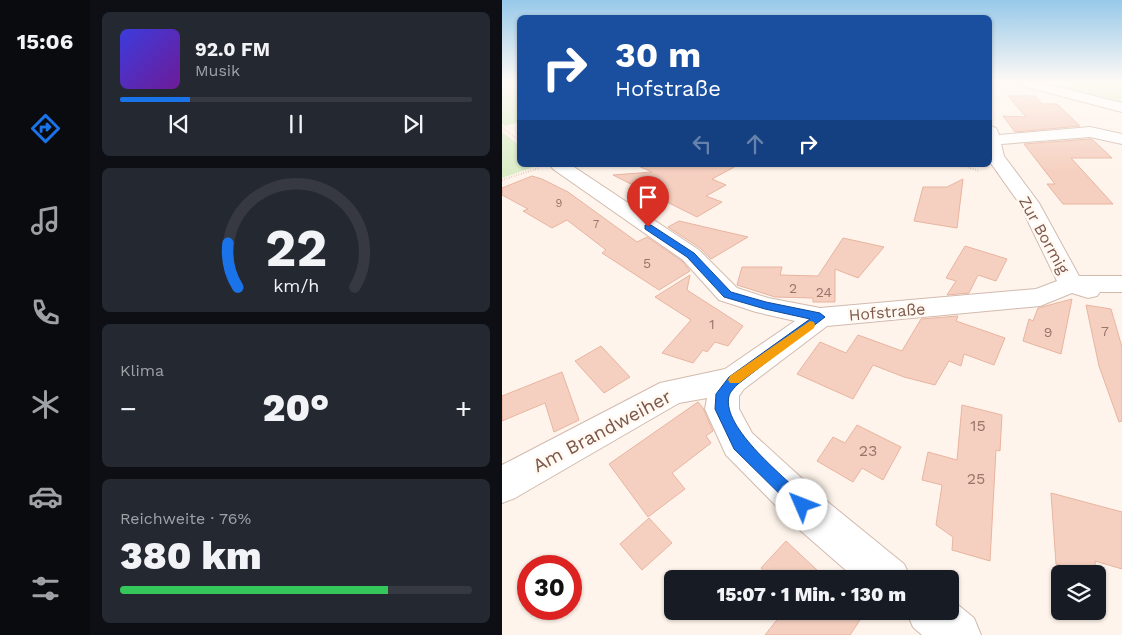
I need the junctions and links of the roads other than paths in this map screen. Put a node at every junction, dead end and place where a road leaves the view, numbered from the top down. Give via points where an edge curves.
1 (992, 135) edge
2 (1122, 139) edge
3 (992, 140) edge
4 (562, 167) edge
5 (1071, 284) junction
6 (1122, 284) edge
7 (1122, 302) edge
8 (820, 317) junction
9 (733, 380) junction
10 (502, 484) edge
11 (879, 570) edge
12 (940, 620) edge
13 (958, 635) edge

1 - 2 street, Zur Bormig via 1090,132
3 - 5 street, Zur Bormig via 995,157 1029,203
4 - 8 street via 691,255 728,294 765,306
5 - 6 street, Hofstraße
5 - 7 street, Zur Bormig
5 - 8 street, Hofstraße via 1040,297
8 - 9 street
9 - 10 street, Am Brandweiher via 671,392
9 - 11 street via 723,394 722,409 739,444 815,517
12 - 13 street

